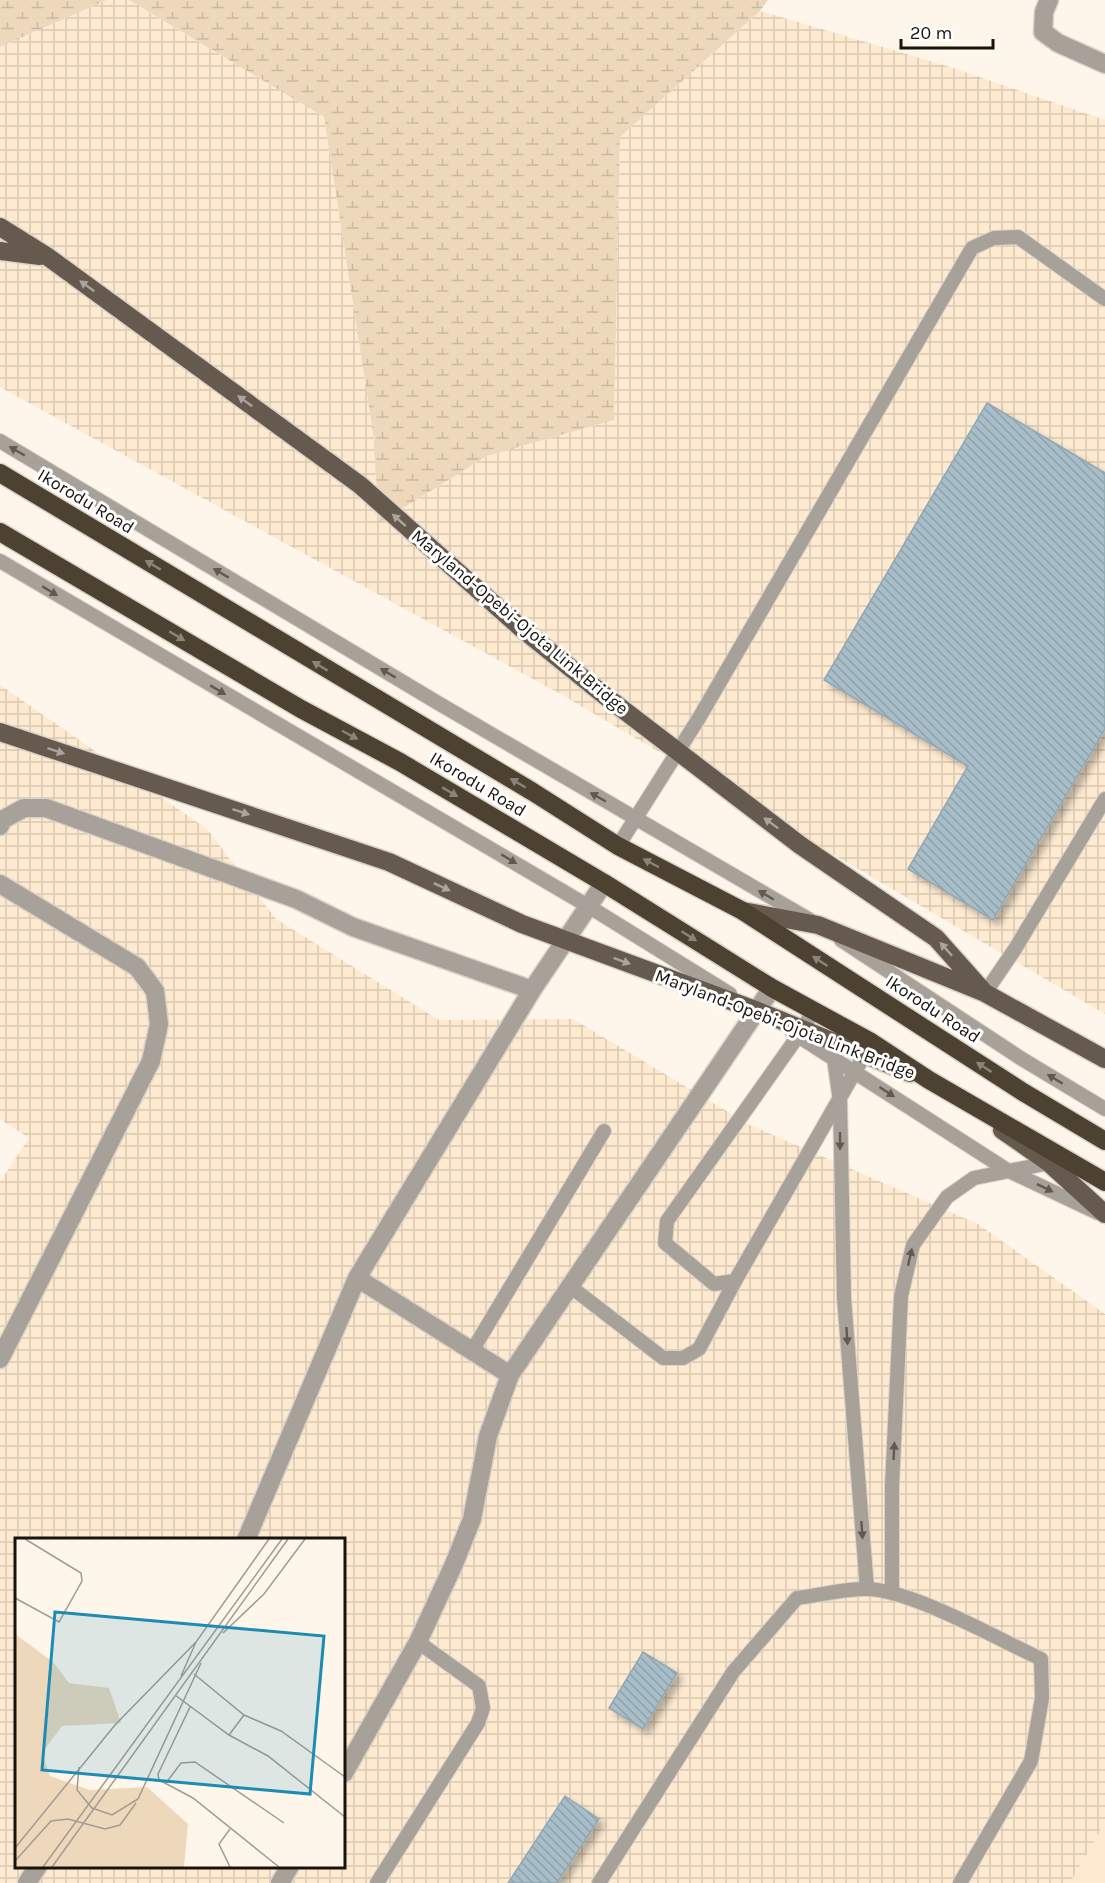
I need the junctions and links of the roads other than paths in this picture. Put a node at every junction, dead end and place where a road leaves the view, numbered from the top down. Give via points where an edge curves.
1 (1049, 0) edge
2 (1105, 64) edge
3 (0, 227) edge
4 (0, 250) edge
5 (48, 257) junction
6 (1105, 299) edge
7 (0, 441) edge
8 (0, 473) edge
9 (0, 532) edge
10 (0, 561) edge
11 (0, 732) edge
12 (677, 752) junction
13 (1105, 799) edge
14 (634, 819) junction
15 (0, 826) edge
16 (618, 846) junction
17 (604, 883) junction
18 (0, 884) edge
19 (588, 906) junction
20 (741, 910) junction
21 (818, 925) junction
22 (564, 940) junction
23 (772, 988) junction
24 (532, 990) junction
25 (985, 993) junction
26 (758, 1011) junction
27 (813, 1011) junction
28 (830, 1020) junction
29 (801, 1032) junction
30 (868, 1048) junction
31 (833, 1049) junction
32 (1105, 1059) edge
33 (855, 1071) junction
34 (929, 1080) junction
35 (840, 1101) junction
36 (1105, 1109) edge
37 (604, 1131) dead end
38 (1105, 1141) edge
39 (1067, 1159) junction
40 (1048, 1162) junction
41 (1007, 1170) junction
42 (1105, 1182) edge
43 (1105, 1215) edge
44 (357, 1278) junction
45 (735, 1281) junction
46 (571, 1287) junction
47 (472, 1351) junction
48 (0, 1359) edge
49 (510, 1375) junction
50 (246, 1538) edge
51 (867, 1589) junction
52 (892, 1593) junction
53 (418, 1642) junction
54 (345, 1771) edge
55 (37, 1868) edge
56 (289, 1868) edge
57 (27, 1883) edge
58 (280, 1883) edge
59 (377, 1883) edge
60 (599, 1883) edge
61 (960, 1883) edge

1 - 2 street via 1043,32
3 - 5 main road, Maryland-Opebi-Ojota Link Bridge
4 - 5 main road, Maryland-Opebi-Ojota Link Bridge
12 -> 5 main road, Maryland-Opebi-Ojota Link Bridge via 521,628 360,485
6 - 12 lane via 1018,237 994,238 972,248
14 -> 7 lane
16 -> 8 highway, Ikorodu Road
9 -> 17 highway, Ikorodu Road
10 -> 19 lane
11 -> 22 main road, Maryland-Opebi-Ojota Link Bridge via 389,862
12 - 14 lane
25 -> 12 main road, Maryland-Opebi-Ojota Link Bridge via 936,938 800,845
13 - 25 lane
14 - 16 lane
21 -> 14 lane
15 - 24 street via 2,820 24,808 46,808 296,899 353,927
20 -> 16 highway, Ikorodu Road
17 - 19 street
17 -> 23 highway, Ikorodu Road
18 - 48 street via 137,967 155,991 159,1024 151,1061
19 - 22 street
19 - 26 lane
20 - 21 main road, Ikorodu Road
38 -> 20 highway, Ikorodu Road
21 - 25 main road, Ikorodu Road
36 -> 21 lane
22 - 24 street
22 -> 26 main road, Maryland-Opebi-Ojota Link Bridge
23 - 26 street
23 - 27 highway, Ikorodu Road
24 - 44 street
25 - 32 main road, Ikorodu Road
26 - 29 main road, Maryland-Opebi-Ojota Link Bridge
26 - 46 street
27 - 28 highway, Ikorodu Road
27 - 29 lane
28 - 30 highway, Ikorodu Road
28 - 31 lane
29 - 31 main road, Maryland-Opebi-Ojota Link Bridge
29 - 45 lane via 667,1221 666,1243 714,1284
30 - 31 main road, Maryland-Opebi-Ojota Link Bridge
30 - 33 lane
30 - 34 highway, Ikorodu Road
31 - 33 lane
31 - 35 lane
33 - 35 lane
33 -> 41 lane
34 - 39 highway, Ikorodu Road
34 - 40 main road, Ikorodu Road
35 - 45 lane
35 -> 51 lane via 844,1298
37 - 47 lane
39 - 40 lane
39 - 42 highway, Ikorodu Road
40 - 41 lane
40 - 43 main road, Ikorodu Road
41 -> 43 lane
52 -> 41 lane via 892,1486 901,1296 913,1245 947,1197 974,1178
44 - 47 street
44 - 50 street
45 - 46 lane via 699,1349 683,1359 663,1358
46 - 49 street
47 - 49 street
49 - 53 street via 488,1436 472,1519
51 - 52 lane
51 - 60 lane via 797,1598 733,1672
52 - 61 lane via 1041,1659 1042,1698 1031,1761
53 - 54 street
53 - 59 lane via 479,1686 483,1708 478,1723
55 - 57 street
56 - 58 street

